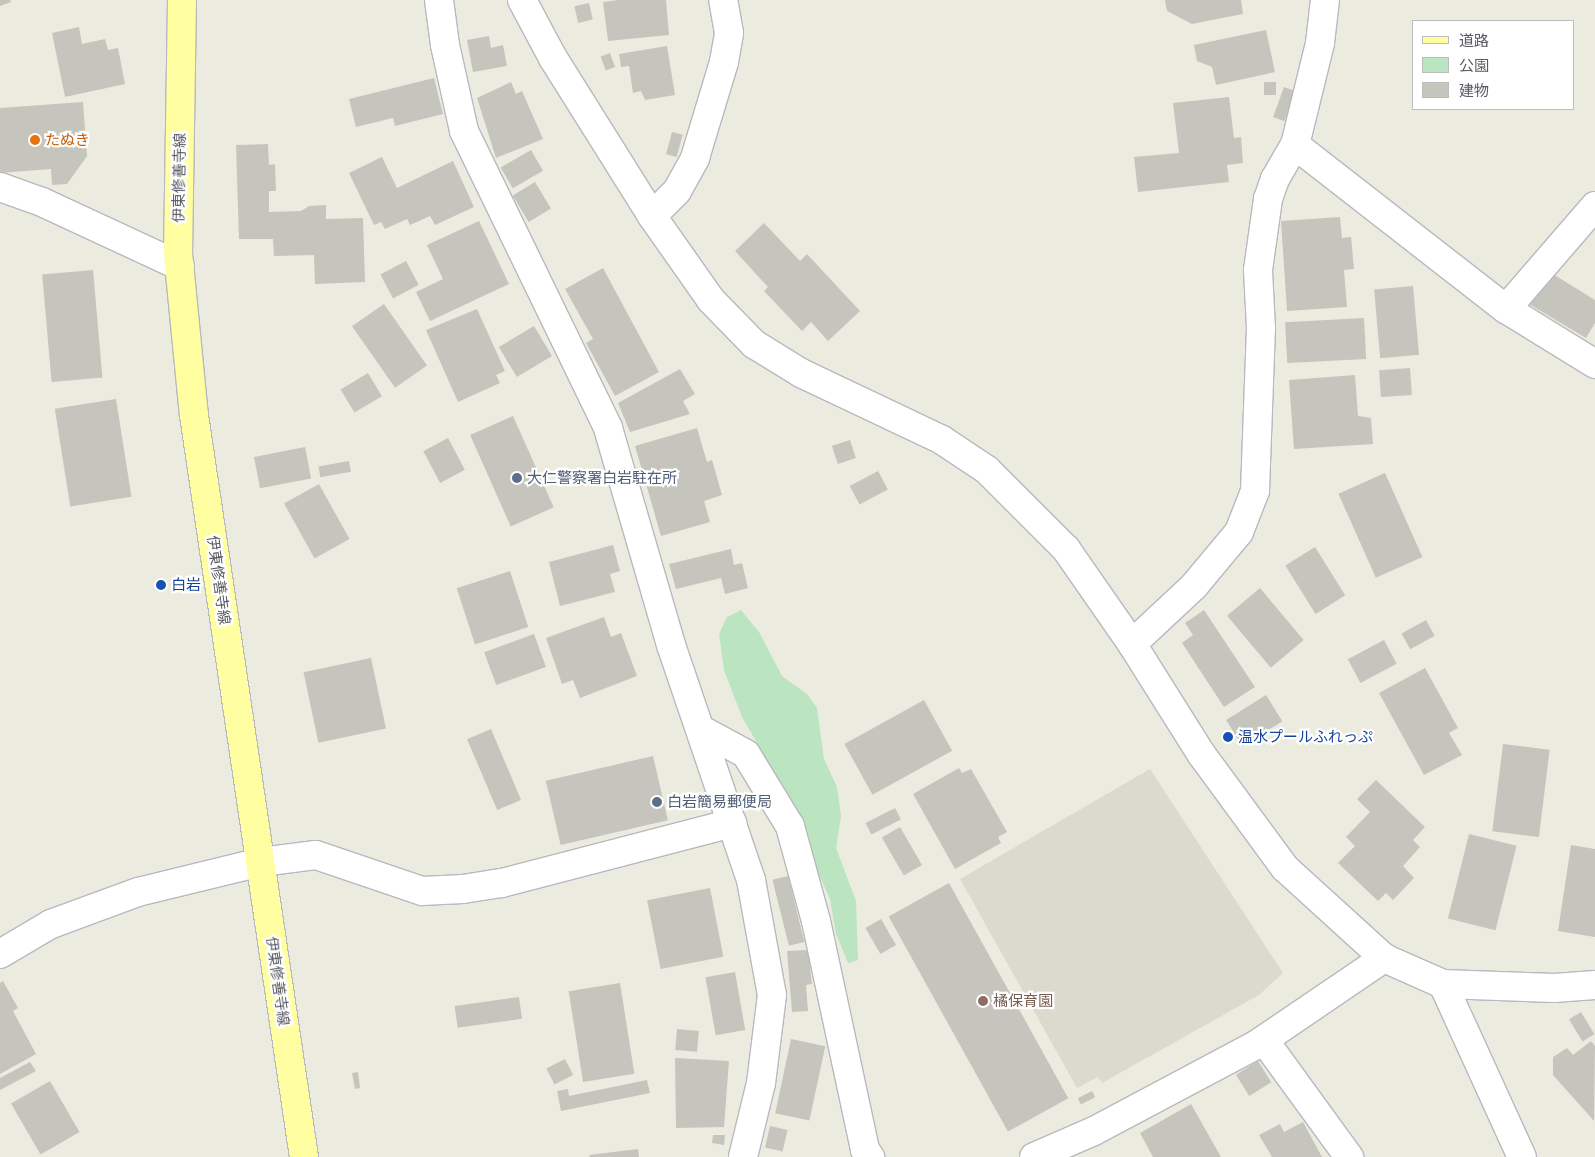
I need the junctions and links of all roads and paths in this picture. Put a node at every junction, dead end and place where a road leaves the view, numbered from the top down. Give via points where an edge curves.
1 (182, 0) edge
2 (439, 0) edge
3 (522, 0) edge
4 (723, 0) edge
5 (1326, 0) edge
6 (1295, 145) junction
7 (0, 187) edge
8 (1595, 206) edge
9 (652, 216) junction
10 (180, 266) junction
11 (1506, 309) junction
12 (1595, 364) edge
13 (1132, 644) junction
14 (700, 729) junction
15 (732, 823) junction
16 (261, 862) junction
17 (0, 954) edge
18 (1384, 958) junction
19 (1443, 984) junction
20 (1595, 985) edge
21 (1264, 1040) junction
22 (304, 1157) edge
23 (743, 1157) edge
24 (870, 1157) edge
25 (1034, 1157) edge
26 (1349, 1157) edge
27 (1522, 1157) edge

1 - 10 main road, 伊東修善寺線
2 - 14 street via 444,45 464,131 608,428 671,645
3 - 9 street via 553,58
4 - 9 street via 729,34 726,53 695,158 677,191
5 - 6 street via 1320,42
6 - 11 street
6 - 13 street via 1275,179 1268,199 1258,270 1260,337 1255,491 1239,532 1194,586
7 - 10 street via 42,202
8 - 11 street
9 - 13 street via 711,300 754,344 801,373 942,440 987,470 1066,549
10 - 16 main road, 伊東修善寺線 via 194,415
11 - 12 street
13 - 18 street via 1202,755 1285,868
14 - 15 street
14 - 24 street via 746,754 790,826 816,921 865,1150
15 - 16 street via 502,883 463,889 422,891 316,855
15 - 23 street via 751,880 772,995 761,1083
16 - 17 street via 138,892 51,924
16 - 22 main road, 伊東修善寺線
18 - 19 street
18 - 21 street
19 - 20 street via 1554,988
19 - 27 street
21 - 25 street via 1094,1131
21 - 26 street

